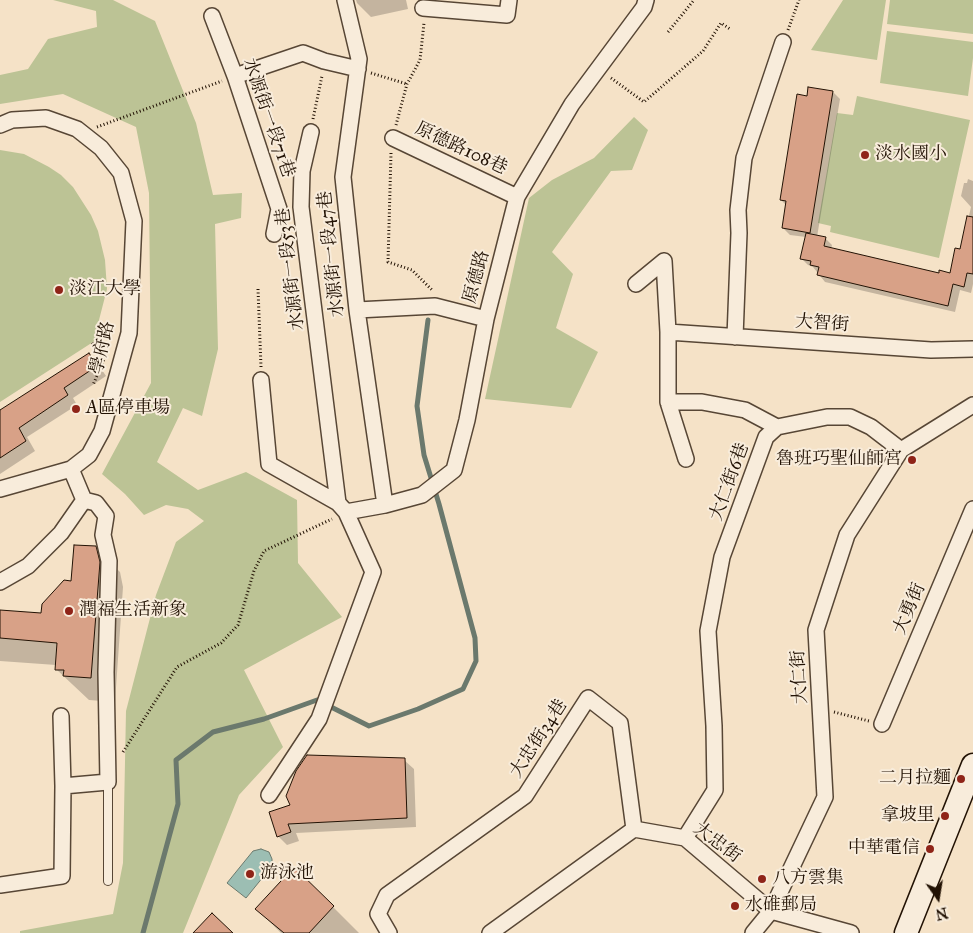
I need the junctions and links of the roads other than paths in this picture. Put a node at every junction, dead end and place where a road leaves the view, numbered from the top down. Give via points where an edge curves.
1 (345, 0) edge
2 (646, 0) edge
3 (424, 8) road end
4 (508, 8) edge
5 (212, 16) dead end
6 (784, 42) road end
7 (358, 69) junction
8 (235, 76) junction
9 (0, 125) edge
10 (311, 132) road end
11 (392, 138) road end
12 (517, 197) junction
13 (301, 207) junction
14 (279, 209) junction
15 (274, 234) dead end
16 (636, 284) dead end
17 (357, 310) junction
18 (486, 320) junction
19 (668, 332) junction
20 (735, 337) junction
21 (973, 349) edge
22 (261, 380) road end
23 (668, 402) junction
24 (973, 405) edge
25 (778, 426) junction
26 (902, 450) junction
27 (686, 459) dead end
28 (71, 469) junction
29 (0, 489) edge
30 (84, 500) junction
31 (385, 505) junction
32 (342, 507) junction
33 (973, 509) edge
34 (0, 582) edge
35 (61, 716) dead end
36 (882, 724) road end
37 (114, 735) dead end
38 (973, 765) edge
39 (108, 782) junction
40 (63, 786) junction
41 (269, 795) dead end
42 (634, 829) junction
43 (685, 838) junction
44 (108, 881) dead end
45 (0, 885) edge
46 (771, 911) junction
47 (389, 933) edge
48 (490, 933) edge
49 (753, 933) edge
50 (851, 933) edge
51 (906, 933) edge

1 - 7 street, 水源街一段47巷 via 359,60
2 - 12 street, 原德路 via 572,104
3 - 4 street
5 - 8 street, 水源街一段71巷
6 - 20 street via 744,158 738,210
7 - 8 street via 303,53
7 - 17 street, 水源街一段47巷 via 343,177
8 - 14 street, 水源街一段71巷
9 - 28 street, 學府路 via 12,120 46,118 77,129 101,148 121,172 134,221 129,332 102,431 89,455
10 - 13 street, 水源街一段53巷 via 302,171
11 - 12 street, 原德路108巷
12 - 18 street, 原德路
13 - 14 street
13 - 32 street, 水源街一段53巷
14 - 15 street, 水源街一段71巷
16 - 19 street via 664,261
17 - 18 street via 435,306
17 - 31 street, 水源街一段47巷
18 - 31 street, 原德路 via 454,470 422,495
19 - 20 street, 大智街
19 - 23 street
20 - 21 street, 大智街 via 931,350
22 - 32 street via 269,464
23 - 25 street via 702,402 745,410
23 - 27 street
24 - 26 street, 大仁街
25 - 26 street via 827,417 850,417 871,427
25 - 43 street, 大仁街6巷 via 766,437 722,558 708,631 716,790
26 - 46 street, 大仁街 via 847,535 816,630 825,796
28 - 29 street, 學府路
28 - 30 street
30 - 34 street via 61,533 28,566
30 - 39 street via 96,503 106,516 103,535 109,561
31 - 32 street, 原德路
32 - 41 street, 水源街一段53巷 via 373,572 319,719
33 - 36 street, 大勇街
35 - 40 street
37 - 39 street via 115,765
38 - 51 main road
39 - 40 street
39 - 44 lane
40 - 45 street via 62,876
42 - 43 street, 大忠街
42 - 47 street, 大忠街34巷 via 620,723 588,698 525,796 387,895 378,914
42 - 48 street
43 - 46 street, 大忠街
46 - 49 street, 大仁街
46 - 50 street, 大忠街

